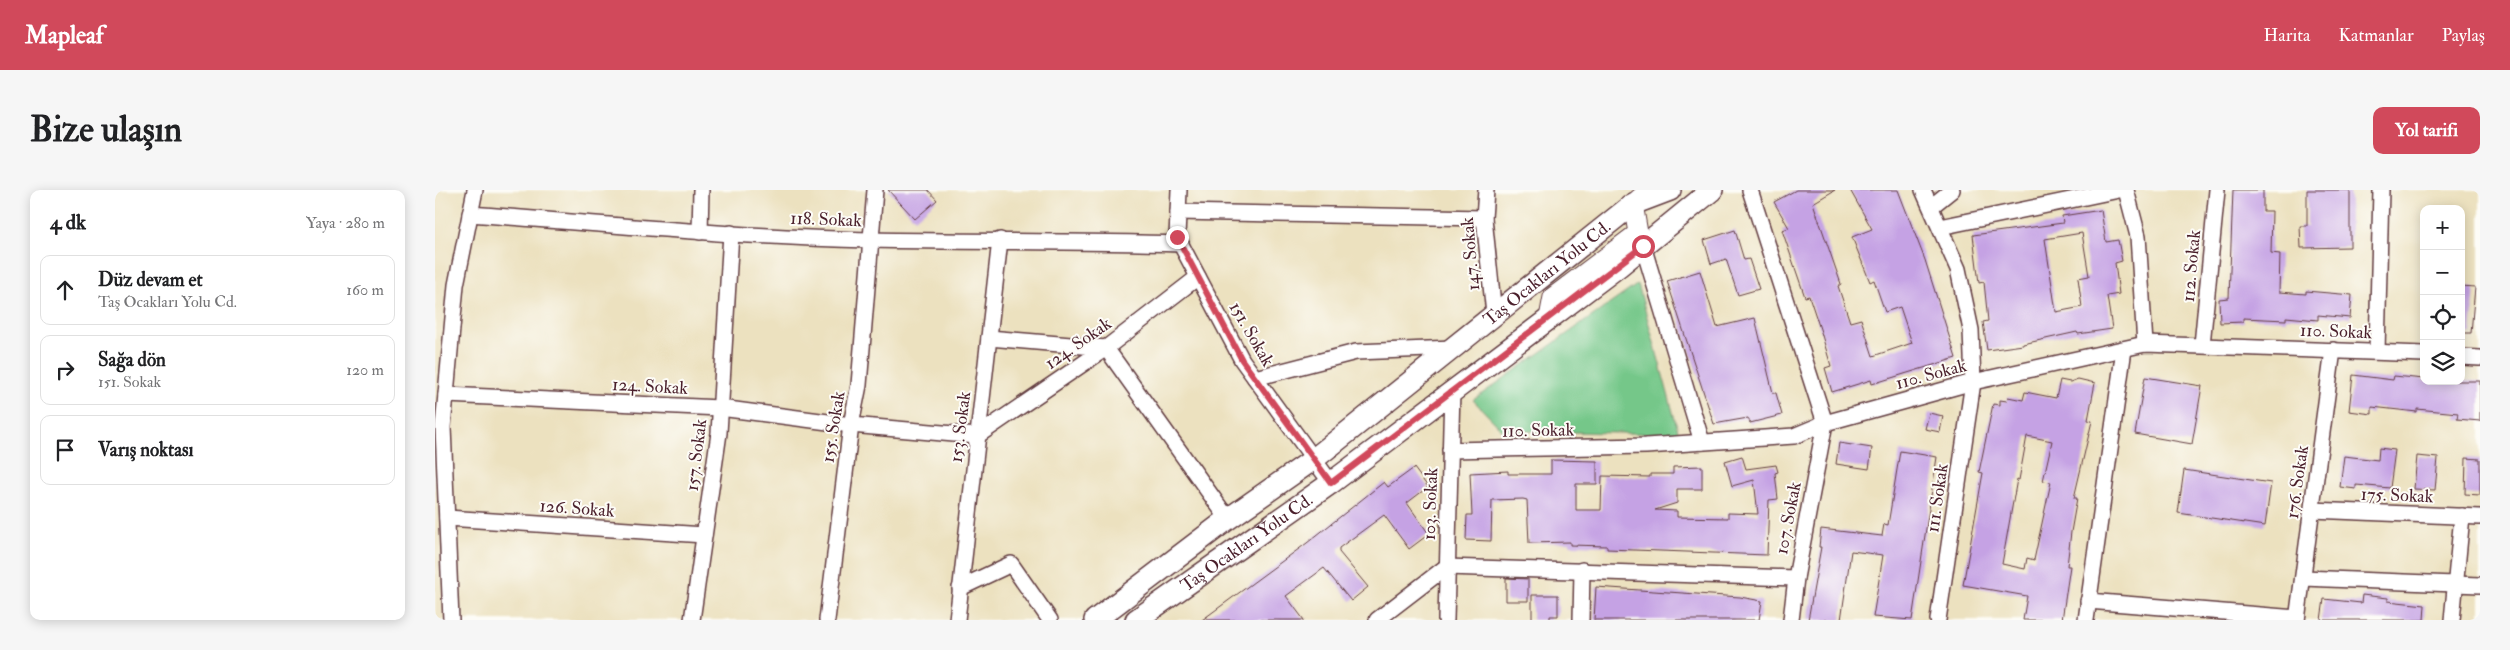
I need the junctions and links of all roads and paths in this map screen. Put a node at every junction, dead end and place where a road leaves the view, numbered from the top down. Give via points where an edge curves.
1 (475, 190) edge
2 (701, 190) edge
3 (875, 190) edge
4 (1179, 190) edge
5 (1486, 190) edge
6 (1650, 190) edge
7 (1670, 190) edge
8 (1712, 190) edge
9 (1750, 190) edge
10 (1923, 190) edge
11 (1952, 190) edge
12 (2119, 190) edge
13 (2126, 190) edge
14 (2217, 190) edge
15 (2381, 190) edge
16 (1633, 197) edge
17 (1931, 206) junction
18 (1178, 212) junction
19 (470, 214) junction
20 (1484, 218) junction
21 (1940, 227) junction
22 (700, 232) junction
23 (731, 234) junction
24 (870, 240) junction
25 (1000, 240) junction
26 (1181, 244) junction
27 (1643, 246) junction
28 (1198, 277) junction
29 (1494, 314) junction
30 (1549, 318) junction
31 (989, 338) junction
32 (2145, 344) junction
33 (2202, 345) junction
34 (1105, 348) junction
35 (1453, 348) junction
36 (2124, 349) junction
37 (2333, 350) junction
38 (2377, 351) junction
39 (2420, 354) edge
40 (2465, 357) edge
41 (2480, 358) edge
42 (1255, 378) junction
43 (1973, 382) junction
44 (1452, 390) junction
45 (446, 395) junction
46 (720, 408) junction
47 (1825, 423) junction
48 (851, 425) junction
49 (439, 427) edge
50 (977, 436) junction
51 (1702, 442) junction
52 (1450, 450) junction
53 (1314, 459) junction
54 (1331, 483) junction
55 (2312, 510) junction
56 (2462, 516) junction
57 (2480, 517) edge
58 (447, 518) junction
59 (1227, 519) junction
60 (704, 535) junction
61 (1446, 567) junction
62 (1582, 570) junction
63 (1796, 578) junction
64 (2303, 578) junction
65 (2457, 583) junction
66 (2480, 584) edge
67 (960, 588) junction
68 (2088, 601) junction
69 (2297, 619) edge
70 (451, 620) edge
71 (692, 620) edge
72 (827, 620) edge
73 (957, 620) edge
74 (1050, 620) edge
75 (1095, 620) edge
76 (1135, 620) edge
77 (1377, 620) edge
78 (1446, 620) edge
79 (1581, 620) edge
80 (1791, 620) edge
81 (1938, 620) edge
82 (2086, 620) edge
83 (2452, 620) edge

1 - 19 street
2 - 22 street
3 - 24 street, 155. Sokak
4 - 18 street, 151. Sokak
5 - 20 street, 147. Sokak
6 - 16 street
7 - 16 main road, Taş Ocakları Yolu Cd.
8 - 27 main road, Taş Ocakları Yolu Cd.
9 - 47 street
10 - 17 street, 111. Sokak
11 - 17 street
12 - 21 street
13 - 32 street via 2138,236
14 - 33 street, 112. Sokak
15 - 38 street
16 - 29 main road, Taş Ocakları Yolu Cd.
16 - 30 street via 1638,233 1553,297
17 - 21 street, 111. Sokak
18 - 20 street
18 - 26 street, 151. Sokak via 1177,237
19 - 22 street, 118. Sokak
19 - 45 street via 455,285
20 - 29 street, 147. Sokak
21 - 43 street, 111. Sokak via 1958,269 1964,293 1971,330
22 - 23 street, 118. Sokak
23 - 24 street, 118. Sokak
23 - 46 street, 157. Sokak
24 - 25 street, 118. Sokak
24 - 48 street, 155. Sokak via 859,385
25 - 26 street, 118. Sokak
25 - 31 street, 153. Sokak
26 - 28 street, 151. Sokak
27 - 30 main road, Taş Ocakları Yolu Cd.
27 - 51 street
28 - 34 street, 124. Sokak
28 - 42 street, 151. Sokak
29 - 35 main road, Taş Ocakları Yolu Cd.
30 - 44 main road, Taş Ocakları Yolu Cd.
31 - 34 street
31 - 50 street, 153. Sokak
32 - 33 street, 110. Sokak
32 - 36 street, 110. Sokak
33 - 37 street, 110. Sokak
34 - 50 street, 124. Sokak
34 - 59 street
35 - 42 street via 1356,352
35 - 53 main road, Taş Ocakları Yolu Cd.
36 - 43 street, 110. Sokak
36 - 68 street
37 - 38 street, 110. Sokak
37 - 55 street, 176. Sokak
38 - 39 street, 110. Sokak
40 - 41 street
42 - 53 street, 151. Sokak
43 - 47 street, 110. Sokak
43 - 81 street, 111. Sokak
44 - 52 street, 103. Sokak
44 - 54 main road, Taş Ocakları Yolu Cd.
45 - 46 street, 124. Sokak
45 - 49 street
46 - 48 street, 124. Sokak
46 - 60 street, 157. Sokak
47 - 51 street, 110. Sokak via 1794,436
47 - 63 street, 107. Sokak
48 - 50 street, 124. Sokak
48 - 72 street, 155. Sokak
49 - 58 street
50 - 67 street, 153. Sokak
51 - 52 street, 110. Sokak
52 - 61 street, 103. Sokak
53 - 54 street, 151. Sokak
53 - 59 main road, Taş Ocakları Yolu Cd.
54 - 76 main road, Taş Ocakları Yolu Cd.
55 - 56 street, 175. Sokak
55 - 64 street, 176. Sokak
56 - 57 street, 175. Sokak
56 - 65 street
58 - 60 street, 126. Sokak
58 - 70 street
59 - 75 main road, Taş Ocakları Yolu Cd.
60 - 71 street, 157. Sokak
61 - 62 street
61 - 77 street
61 - 78 street, 103. Sokak
62 - 63 street
62 - 79 street
63 - 80 street, 107. Sokak
64 - 65 street
64 - 69 street, 176. Sokak
65 - 66 street
65 - 83 street
67 - 73 street, 153. Sokak
67 - 74 street via 1011,564
68 - 69 street
68 - 82 street

